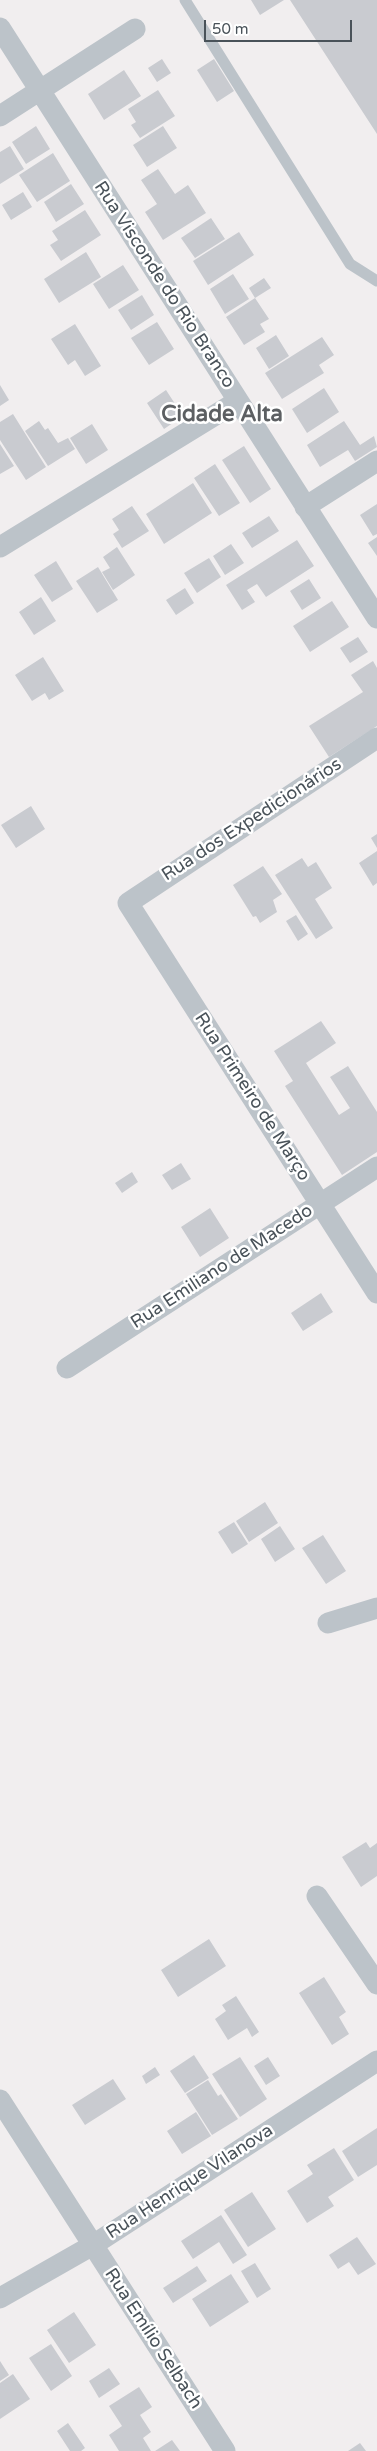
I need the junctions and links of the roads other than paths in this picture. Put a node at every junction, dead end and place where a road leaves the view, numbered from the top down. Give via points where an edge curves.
1 (185, 0) edge
2 (0, 28) edge
3 (135, 29) dead end
4 (39, 91) junction
5 (0, 116) edge
6 (377, 282) edge
7 (238, 401) junction
8 (377, 461) edge
9 (305, 507) junction
10 (0, 547) edge
11 (377, 618) edge
12 (377, 738) edge
13 (128, 903) joint
14 (377, 1167) edge
15 (320, 1203) junction
16 (377, 1292) edge
17 (67, 1368) dead end
18 (377, 1608) edge
19 (328, 1623) dead end
20 (317, 1896) dead end
21 (377, 1984) edge
22 (377, 2061) edge
23 (0, 2100) edge
24 (93, 2246) junction
25 (0, 2298) edge
26 (226, 2451) edge

1 - 6 lane via 350,264
2 - 4 street, Rua Visconde do Rio Branco
3 - 4 street
4 - 5 street
4 - 7 street, Rua Visconde do Rio Branco
7 - 9 street, Rua Visconde do Rio Branco
7 - 10 street
8 - 9 street
9 - 11 street, Rua Visconde do Rio Branco
12 - 13 street, Rua dos Expedicionários
13 - 15 street, Rua Primeiro de Março
14 - 15 street, Rua Emiliano de Macedo
15 - 16 street, Rua Primeiro de Março
15 - 17 street, Rua Emiliano de Macedo
18 - 19 street
20 - 21 street
22 - 24 street, Rua Henrique Vilanova
23 - 24 street, Rua Emílio Selbach
24 - 25 street, Rua Henrique Vilanova
24 - 26 street, Rua Emílio Selbach

